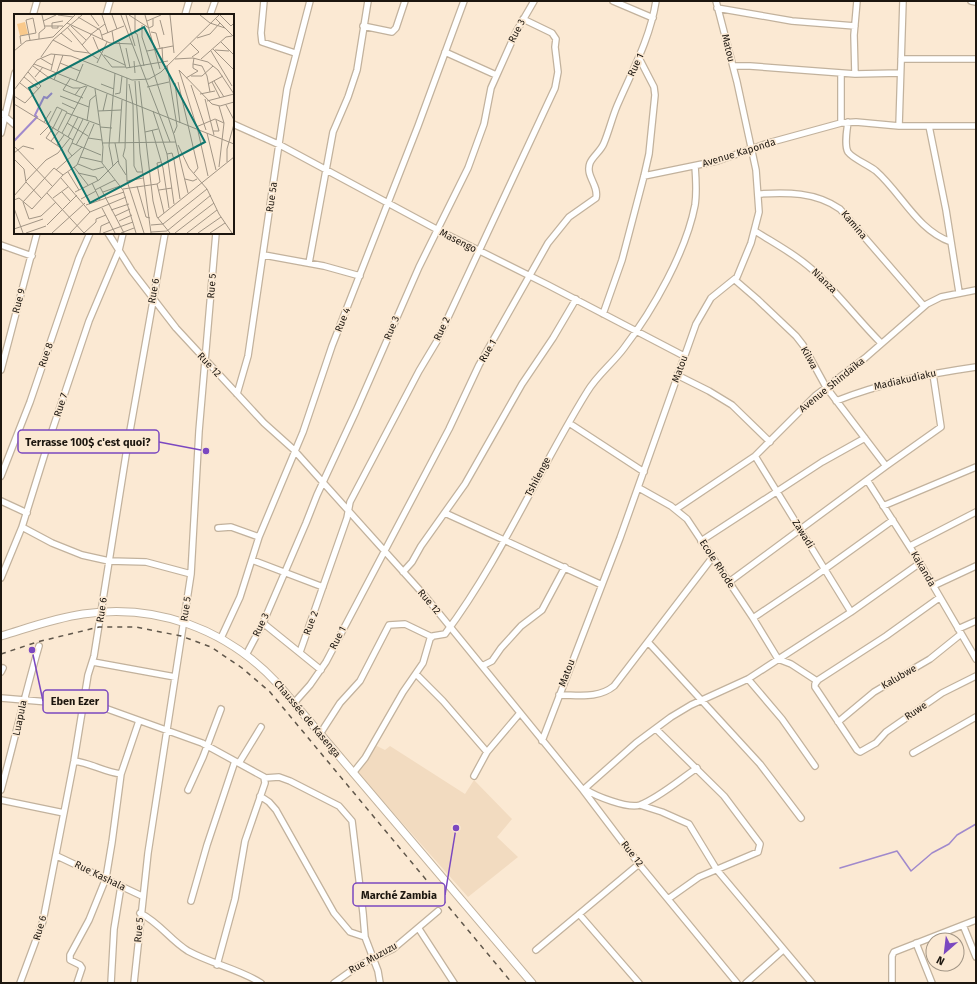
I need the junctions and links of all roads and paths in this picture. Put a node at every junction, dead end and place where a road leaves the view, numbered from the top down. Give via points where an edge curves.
1 (37, 1) edge
2 (110, 1) edge
3 (189, 1) edge
4 (215, 1) edge
5 (264, 1) edge
6 (310, 1) edge
7 (368, 1) edge
8 (405, 1) edge
9 (464, 1) edge
10 (534, 1) edge
11 (613, 1) edge
12 (656, 1) edge
13 (716, 1) edge
14 (857, 1) edge
15 (903, 1) edge
16 (971, 1) edge
17 (976, 2) edge
18 (717, 8) junction
19 (32, 14) edge
20 (106, 14) edge
21 (185, 14) edge
22 (210, 14) edge
23 (653, 18) junction
24 (523, 19) junction
25 (363, 26) junction
26 (855, 26) junction
27 (445, 52) junction
28 (296, 53) junction
29 (639, 58) junction
30 (901, 59) junction
31 (976, 59) edge
32 (733, 66) junction
33 (841, 72) junction
34 (900, 73) junction
35 (855, 74) junction
36 (496, 75) junction
37 (14, 76) edge
38 (3, 114) edge
39 (848, 122) junction
40 (841, 123) junction
41 (14, 124) edge
42 (234, 124) edge
43 (899, 126) junction
44 (929, 126) junction
45 (976, 126) edge
46 (1, 133) edge
47 (280, 146) junction
48 (751, 150) junction
49 (695, 166) junction
50 (327, 170) junction
51 (644, 176) junction
52 (758, 194) junction
53 (387, 203) junction
54 (438, 230) junction
55 (755, 231) junction
56 (37, 234) edge
57 (90, 234) edge
58 (109, 234) edge
59 (123, 234) edge
60 (165, 234) edge
61 (216, 234) edge
62 (951, 242) junction
63 (1, 245) edge
64 (119, 250) junction
65 (478, 251) junction
66 (264, 255) junction
67 (32, 256) junction
68 (309, 263) junction
69 (360, 276) junction
70 (531, 276) junction
71 (734, 280) junction
72 (976, 290) edge
73 (959, 292) junction
74 (153, 299) junction
75 (576, 299) junction
76 (924, 306) junction
77 (603, 314) junction
78 (636, 332) junction
79 (881, 343) junction
80 (684, 356) junction
81 (206, 362) junction
82 (976, 367) edge
83 (1, 370) edge
84 (933, 374) junction
85 (678, 375) junction
86 (826, 387) junction
87 (237, 394) junction
88 (836, 401) junction
89 (568, 423) junction
90 (865, 438) junction
91 (770, 442) junction
92 (294, 450) junction
93 (755, 456) junction
94 (886, 466) junction
95 (975, 469) edge
96 (644, 472) junction
97 (1, 476) edge
98 (867, 480) junction
99 (322, 483) junction
100 (638, 488) junction
101 (777, 492) junction
102 (1, 502) edge
103 (883, 506) junction
104 (676, 509) junction
105 (348, 510) junction
106 (976, 512) edge
107 (27, 513) junction
108 (445, 513) junction
109 (893, 520) junction
110 (22, 527) junction
111 (218, 528) dead end
112 (800, 530) junction
113 (259, 537) junction
114 (504, 540) junction
115 (702, 541) junction
116 (910, 546) junction
117 (384, 550) junction
118 (712, 558) junction
119 (252, 560) junction
120 (109, 561) junction
121 (920, 563) junction
122 (976, 566) edge
123 (565, 567) junction
124 (825, 570) junction
125 (403, 572) junction
126 (284, 573) junction
127 (191, 574) junction
128 (1, 578) edge
129 (729, 582) junction
130 (602, 585) junction
131 (933, 586) junction
132 (323, 587) junction
133 (939, 598) junction
134 (102, 612) junction
135 (851, 612) junction
136 (753, 618) junction
137 (976, 621) edge
138 (185, 622) junction
139 (263, 624) junction
140 (451, 627) junction
141 (960, 632) junction
142 (1, 636) edge
143 (432, 637) junction
144 (221, 638) junction
145 (648, 642) junction
146 (39, 646) dead end
147 (300, 652) junction
148 (246, 655) junction
149 (778, 659) junction
150 (976, 659) edge
151 (93, 662) junction
152 (482, 666) junction
153 (321, 670) junction
154 (416, 674) junction
155 (976, 676) edge
156 (175, 677) junction
157 (748, 679) junction
158 (817, 681) junction
159 (559, 695) junction
160 (1, 698) edge
161 (24, 699) junction
162 (700, 701) junction
163 (84, 703) junction
164 (294, 703) junction
165 (221, 709) dead end
166 (520, 713) junction
167 (976, 717) edge
168 (140, 721) junction
169 (838, 722) junction
170 (261, 727) dead end
171 (656, 729) junction
172 (166, 731) junction
173 (320, 734) junction
174 (542, 741) junction
175 (206, 746) junction
176 (487, 752) junction
177 (913, 753) dead end
178 (74, 761) junction
179 (237, 762) junction
180 (816, 766) dead end
181 (697, 768) junction
182 (353, 773) junction
183 (121, 774) junction
184 (474, 776) dead end
185 (265, 778) junction
186 (1, 790) edge
187 (188, 790) dead end
188 (584, 790) junction
189 (260, 796) junction
190 (1, 800) edge
191 (640, 805) junction
192 (64, 813) junction
193 (801, 818) dead end
194 (57, 856) junction
195 (639, 864) junction
196 (717, 870) junction
197 (106, 878) junction
198 (121, 886) junction
199 (142, 896) junction
200 (668, 899) junction
201 (191, 901) dead end
202 (438, 911) dead end
203 (140, 913) junction
204 (579, 914) junction
205 (976, 920) edge
206 (963, 925) junction
207 (419, 929) junction
208 (365, 937) junction
209 (916, 943) junction
210 (536, 950) dead end
211 (783, 950) junction
212 (976, 958) edge
213 (372, 959) junction
214 (217, 965) junction
215 (253, 981) edge
216 (20, 983) edge
217 (77, 983) edge
218 (111, 983) edge
219 (134, 983) edge
220 (261, 983) edge
221 (334, 983) edge
222 (380, 983) edge
223 (454, 983) edge
224 (532, 983) edge
225 (639, 983) edge
226 (737, 983) edge
227 (746, 983) edge
228 (812, 983) edge
229 (892, 983) edge
230 (932, 983) edge

1 - 19 street
2 - 20 street
3 - 21 street
4 - 22 street
5 - 28 street via 262,42
6 - 28 street, Rue 5a
7 - 25 street
8 - 25 street via 396,28 392,32
9 - 27 street, Rue 4
10 - 24 street, Rue 3
11 - 23 street
12 - 23 street, Rue 1
13 - 18 street, Matou
14 - 26 street
15 - 30 street
16 - 17 street
18 - 26 street via 792,21
18 - 32 street, Matou
23 - 29 street, Rue 1
24 - 36 street, Rue 3
24 - 65 street, Rue 2 via 552,33 556,39 556,88
25 - 50 street via 357,70 333,132
26 - 35 street
27 - 36 street
27 - 53 street, Rue 4
28 - 47 street, Rue 5a via 287,89
29 - 51 street via 654,86 655,95
29 - 70 street, Rue 1 via 616,108 605,142 590,163 589,171 596,190 596,198 564,221
30 - 31 street
30 - 34 street
32 - 33 street
32 - 48 street, Matou
33 - 35 street
33 - 40 street
34 - 35 street
34 - 43 street
36 - 54 street, Rue 3 via 484,124 471,159
37 - 38 street
38 - 41 street
38 - 46 street
39 - 40 street, Avenue Kaponda
39 - 43 street, Avenue Kaponda
39 - 62 street via 846,147 850,154 882,176 902,202 932,233
40 - 48 street, Avenue Kaponda
42 - 47 street, Masengo
43 - 44 street, Avenue Kaponda
44 - 45 street, Avenue Kaponda
44 - 62 street
47 - 50 street, Masengo
47 - 66 street, Rue 5a
48 - 49 street, Avenue Kaponda
48 - 52 street, Matou
49 - 51 street, Avenue Kaponda
49 - 78 street, Tshilenge via 696,196 689,228 662,288
50 - 53 street, Masengo
50 - 68 street
51 - 77 street via 622,260
52 - 55 street, Matou via 759,212
52 - 76 street, Kamina via 808,195 837,206
53 - 54 street, Masengo
53 - 69 street, Rue 4
54 - 65 street, Masengo
54 - 99 street, Rue 3
55 - 71 street, Matou
55 - 79 street, Nianza via 818,274
56 - 67 street, Rue 9
57 - 97 street, Rue 8
58 - 64 street, Rue 12
59 - 64 street, Rue 7
60 - 74 street, Rue 6
61 - 81 street, Rue 5
62 - 73 street
63 - 67 street
64 - 74 street, Rue 12
64 - 107 street, Rue 7 via 90,321
65 - 70 street, Masengo
65 - 105 street, Rue 2 via 437,341 390,425
66 - 68 street
66 - 87 street, Rue 5a via 248,356
67 - 83 street, Rue 9
68 - 69 street
69 - 92 street, Rue 4 via 332,346 303,432
70 - 75 street, Masengo
70 - 117 street, Rue 1 via 480,365
71 - 80 street, Matou via 707,303
71 - 86 street, Kilwa via 796,336
72 - 73 street, Avenue Shindaïka
73 - 76 street, Avenue Shindaïka via 935,299
74 - 81 street, Rue 12
74 - 120 street, Rue 6
75 - 77 street, Masengo
75 - 108 street
76 - 79 street, Avenue Shindaïka
77 - 78 street, Masengo
78 - 80 street, Masengo
78 - 89 street, Tshilenge via 593,383
79 - 86 street, Avenue Shindaïka
80 - 85 street, Matou
81 - 87 street, Rue 12
81 - 127 street, Rue 5 via 199,431
82 - 84 street, Madiakudiaku
84 - 88 street, Madiakudiaku via 874,387
84 - 94 street via 941,427
85 - 91 street via 732,405
85 - 96 street, Matou
86 - 88 street, Kilwa
86 - 91 street, Avenue Shindaïka
87 - 92 street, Rue 12
88 - 90 street, Kilwa
89 - 96 street
89 - 114 street, Tshilenge
90 - 94 street, Kilwa
90 - 101 street via 822,462
91 - 93 street, Avenue Shindaïka
92 - 99 street, Rue 12
92 - 113 street, Rue 4
93 - 101 street, Zawadi
93 - 104 street, Avenue Shindaïka
94 - 98 street
95 - 103 street
96 - 100 street, Matou
98 - 103 street, Kakanda
98 - 112 street
99 - 105 street, Rue 12
99 - 126 street, Rue 3
100 - 104 street, Ecole Rhode
100 - 130 street, Matou
101 - 112 street, Zawadi
101 - 115 street
102 - 107 street
103 - 109 street, Kakanda
104 - 115 street, Ecole Rhode via 687,519
105 - 117 street, Rue 12
105 - 132 street, Rue 2
106 - 116 street
107 - 110 street, Rue 7
108 - 114 street
108 - 125 street
109 - 116 street, Kakanda
109 - 124 street
110 - 120 street via 71,552
110 - 128 street, Rue 7
111 - 113 street via 231,527
112 - 124 street, Zawadi
112 - 129 street
113 - 119 street, Rue 4
114 - 123 street
114 - 140 street, Tshilenge
115 - 118 street, Ecole Rhode
116 - 121 street, Kakanda
117 - 125 street, Rue 12
117 - 153 street, Rue 1
118 - 129 street, Ecole Rhode
118 - 145 street
119 - 126 street
119 - 144 street, Rue 4 via 240,597
120 - 127 street via 146,562
120 - 134 street, Rue 6
121 - 131 street, Kakanda
121 - 135 street
122 - 131 street
123 - 130 street
123 - 152 street via 542,610 520,626 492,662
124 - 135 street, Zawadi
124 - 136 street
125 - 140 street, Rue 12
126 - 132 street
126 - 139 street, Rue 3
127 - 138 street, Rue 5
129 - 136 street, Ecole Rhode
130 - 159 street, Matou
131 - 133 street, Kakanda
132 - 147 street, Rue 2
133 - 141 street, Kakanda
133 - 158 street
134 - 138 main road, Chaussée de Kasenga via 148,614
134 - 142 main road, Chaussée de Kasenga via 69,616
134 - 151 street, Rue 6
135 - 149 street
136 - 149 street, Ecole Rhode
137 - 141 street, Kalubwe
138 - 144 main road, Chaussée de Kasenga
138 - 156 street, Rue 5
139 - 147 street
139 - 148 street, Rue 3
140 - 143 street, Tshilenge via 445,634
140 - 152 street, Rue 12
141 - 150 street, Kakanda
141 - 169 street, Kalubwe via 930,659 874,692
143 - 154 street via 425,659
143 - 173 street via 405,624 389,625 360,681 340,703
144 - 148 main road, Chaussée de Kasenga
145 - 159 street via 608,691 596,696
145 - 162 street
146 - 161 street, Luapula
147 - 153 street
148 - 164 main road, Chaussée de Kasenga via 266,671
149 - 157 street
149 - 158 street via 792,664
151 - 156 street
151 - 163 street, Rue 6 via 88,675
152 - 166 street, Rue 12
153 - 164 street, Rue 1
154 - 176 street
154 - 182 street via 366,758
155 - 169 street, Ruwe via 942,693 886,732 876,743 860,752
156 - 172 street, Rue 5
157 - 162 street
157 - 180 street via 782,719
158 - 169 street via 815,687
159 - 174 street, Matou
160 - 161 street
161 - 163 street
161 - 186 street, Luapula
162 - 171 street via 682,709
162 - 193 street via 760,764
163 - 168 street via 88,702
163 - 178 street, Rue 6
164 - 173 main road, Chaussée de Kasenga
165 - 175 street
166 - 174 street, Rue 12
166 - 176 street
167 - 177 street
168 - 172 street
168 - 183 street
170 - 179 street
171 - 181 street
171 - 188 street via 636,743
172 - 175 street
172 - 199 street, Rue 5
173 - 182 main road, Chaussée de Kasenga
174 - 188 street, Rue 12
175 - 179 street
175 - 187 street via 204,757
176 - 184 street
178 - 183 street
178 - 192 street, Rue 6
179 - 185 street
179 - 201 street via 207,845
181 - 191 street
181 - 196 street via 724,796 760,844 758,852
182 - 224 main road, Chaussée de Kasenga
183 - 197 street
185 - 189 street
185 - 208 street via 279,777 290,781 339,806 350,818 354,828
188 - 191 street via 616,802
188 - 195 street, Rue 12
189 - 208 street via 276,810 334,913 350,932
189 - 214 street via 244,841 235,899
190 - 192 street
191 - 196 street via 689,824
192 - 194 street, Rue 6
194 - 197 street, Rue Kashala
194 - 216 street, Rue 6 via 43,922
195 - 200 street, Rue 12
195 - 204 street
196 - 200 street via 687,884
196 - 211 street
197 - 198 street, Rue Kashala
197 - 217 street via 89,920 70,955 70,960 82,968
198 - 199 street, Rue Kashala
198 - 218 street via 114,929
199 - 203 street, Rue 5
200 - 226 street, Rue 12
202 - 207 street, Rue Muzuzu
203 - 214 street via 155,921 182,946
203 - 219 street, Rue 5
204 - 210 street
204 - 225 street
205 - 206 street
206 - 209 street
206 - 212 street
207 - 213 street, Rue Muzuzu via 388,952
207 - 223 street
208 - 213 street
209 - 229 street via 892,953
209 - 230 street
211 - 227 street
211 - 228 street
213 - 221 street, Rue Muzuzu via 346,973
213 - 222 street
214 - 215 street
215 - 220 street

